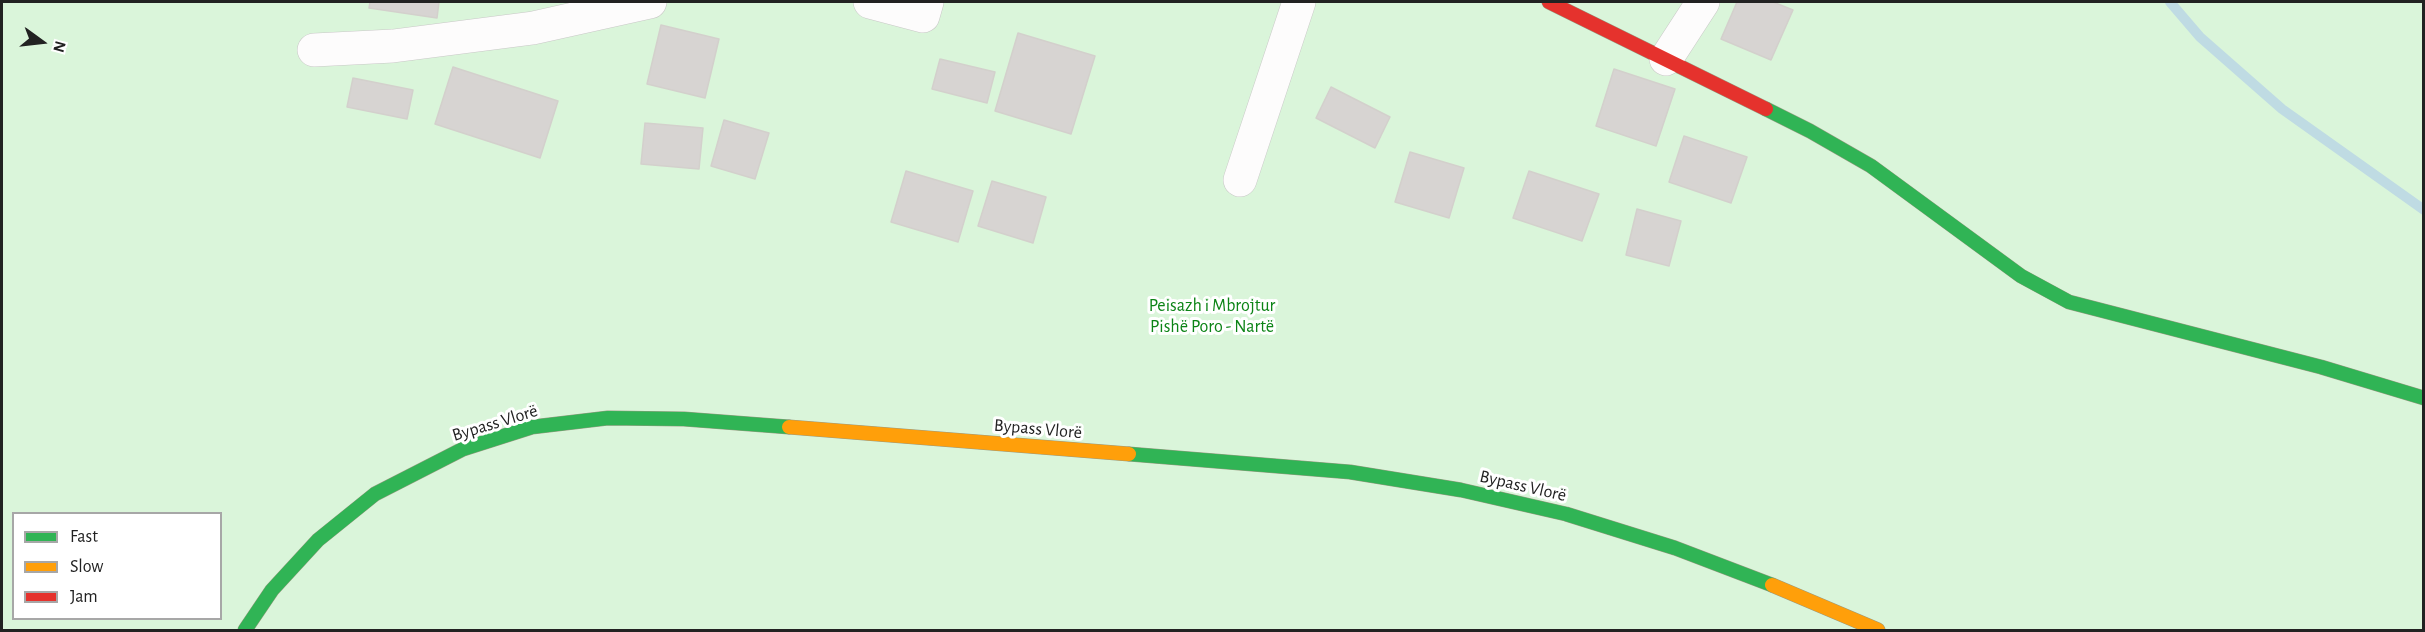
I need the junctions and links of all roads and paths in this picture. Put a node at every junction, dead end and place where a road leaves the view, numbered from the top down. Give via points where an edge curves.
1 (650, 2) edge
2 (870, 2) edge
3 (927, 2) edge
4 (1299, 2) edge
5 (1549, 2) edge
6 (1702, 2) edge
7 (314, 50) dead end
8 (1666, 59) junction
9 (1240, 180) dead end
10 (2424, 398) edge
11 (245, 630) edge
12 (1878, 630) edge

1 - 7 street via 533,28 393,46
2 - 3 street via 923,16
4 - 9 street
5 - 8 main road
6 - 8 street
8 - 10 main road via 1871,166 2020,276 2069,302 2321,367
11 - 12 main road, Bypass Vlorë via 272,590 318,540 375,494 463,448 532,427 608,418 684,418 1350,472 1461,490 1566,514 1675,548

